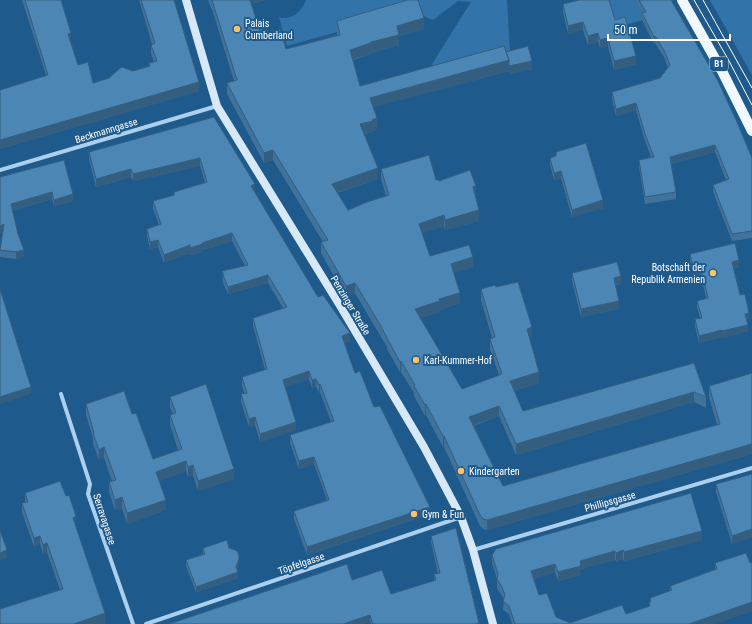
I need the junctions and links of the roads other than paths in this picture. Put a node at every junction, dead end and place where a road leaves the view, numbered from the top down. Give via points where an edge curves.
1 (186, 0) edge
2 (682, 0) edge
3 (217, 106) junction
4 (752, 131) edge
5 (0, 170) edge
6 (61, 394) dead end
7 (752, 468) edge
8 (461, 517) junction
9 (473, 550) junction
10 (133, 624) edge
11 (146, 624) edge
12 (493, 624) edge

1 - 3 street, Penzinger Straße
2 - 4 main road, B1
3 - 5 street, Beckmanngasse
3 - 8 street, Penzinger Straße via 420,440
6 - 10 street, Serravagasse via 90,484 88,494
7 - 9 street, Phillipsgasse
8 - 9 street, Penzinger Straße
8 - 11 street, Töpfelgasse
9 - 12 street, Penzinger Straße

